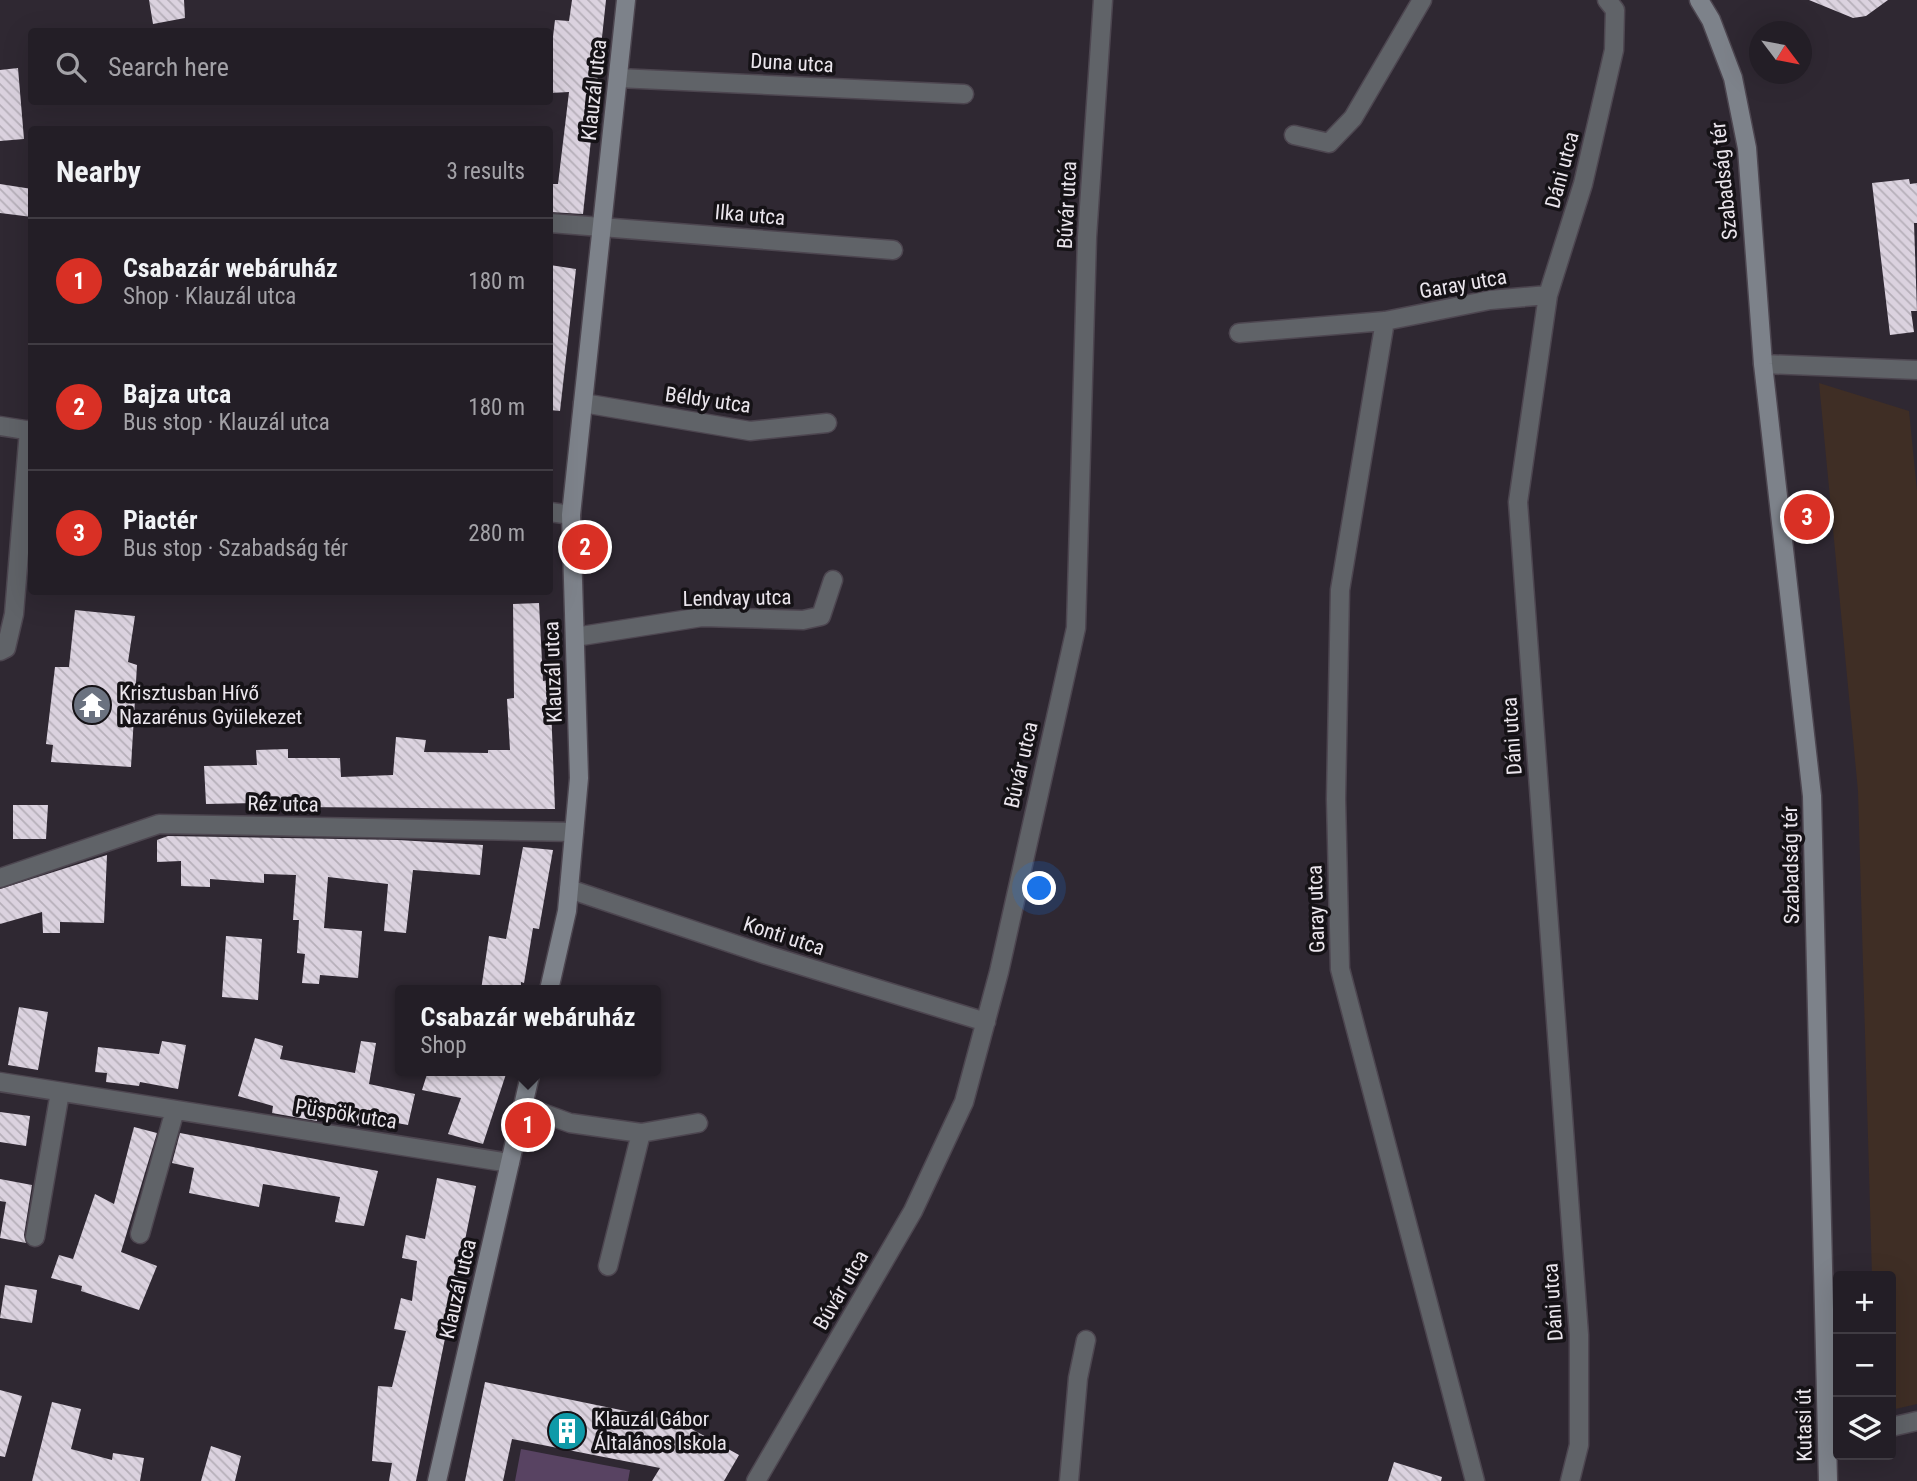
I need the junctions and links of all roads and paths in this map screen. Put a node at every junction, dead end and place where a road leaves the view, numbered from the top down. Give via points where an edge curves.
1 (626, 0) edge
2 (1103, 0) edge
3 (1422, 0) edge
4 (1607, 0) edge
5 (1699, 0) edge
6 (618, 78) junction
7 (964, 94) dead end
8 (1294, 135) dead end
9 (553, 223) edge
10 (602, 226) junction
11 (893, 250) dead end
12 (1548, 295) junction
13 (1385, 321) junction
14 (1239, 333) dead end
15 (1763, 364) junction
16 (1917, 370) edge
17 (583, 403) junction
18 (827, 424) dead end
19 (0, 426) edge
20 (28, 430) edge
21 (28, 453) edge
22 (553, 512) edge
23 (571, 515) junction
24 (833, 580) dead end
25 (575, 636) junction
26 (0, 651) edge
27 (574, 832) junction
28 (0, 878) edge
29 (569, 889) junction
30 (550, 985) edge
31 (986, 1022) junction
32 (530, 1076) edge
33 (0, 1083) edge
34 (60, 1092) junction
35 (523, 1106) junction
36 (175, 1110) junction
37 (698, 1123) dead end
38 (641, 1133) junction
39 (510, 1163) junction
40 (140, 1234) dead end
41 (35, 1237) dead end
42 (608, 1266) dead end
43 (1086, 1340) dead end
44 (1825, 1368) joint
45 (1917, 1421) edge
46 (1896, 1426) edge
47 (1833, 1432) edge
48 (437, 1481) edge
49 (756, 1481) edge
50 (1069, 1481) edge
51 (1475, 1481) edge
52 (1570, 1481) edge
53 (1828, 1481) edge

1 - 6 street, Klauzál utca
2 - 31 street, Búvár utca via 1087,237 1076,628
3 - 8 street via 1353,118 1329,143
4 - 12 street, Dáni utca via 1615,10 1614,50 1583,184
5 - 15 street, Szabadság tér via 1712,20 1733,78 1747,148
6 - 7 street, Duna utca
6 - 10 street, Klauzál utca
9 - 10 street
10 - 11 street, Ilka utca
10 - 17 street, Klauzál utca
12 - 13 street, Garay utca via 1490,300
12 - 52 street, Dáni utca via 1518,502 1579,1335 1579,1445
13 - 14 street, Garay utca
13 - 51 street, Garay utca via 1340,590 1336,799 1340,969
15 - 16 street
15 - 44 street, Szabadság tér via 1812,796
17 - 18 street, Béldy utca via 750,431
17 - 23 street, Klauzál utca
19 - 20 street
21 - 26 street via 14,614 6,648
22 - 23 street
23 - 25 street, Klauzál utca
24 - 25 street, Lendvay utca via 821,616 803,620 702,617
25 - 27 street, Klauzál utca via 579,778
27 - 28 street, Réz utca via 159,824
27 - 29 street, Klauzál utca
29 - 30 street, Klauzál utca
29 - 31 street, Konti utca via 766,956
31 - 49 street, Búvár utca via 964,1102 913,1211
32 - 35 street, Klauzál utca
33 - 34 street, Püspök utca
34 - 36 street, Püspök utca
34 - 41 street
35 - 38 street via 570,1123
35 - 39 street, Klauzál utca
36 - 39 street, Püspök utca
36 - 40 street
37 - 38 street
38 - 42 street
39 - 48 street, Klauzál utca
43 - 50 street
44 - 47 street, Kutasi út
45 - 46 street
47 - 53 street, Kutasi út

